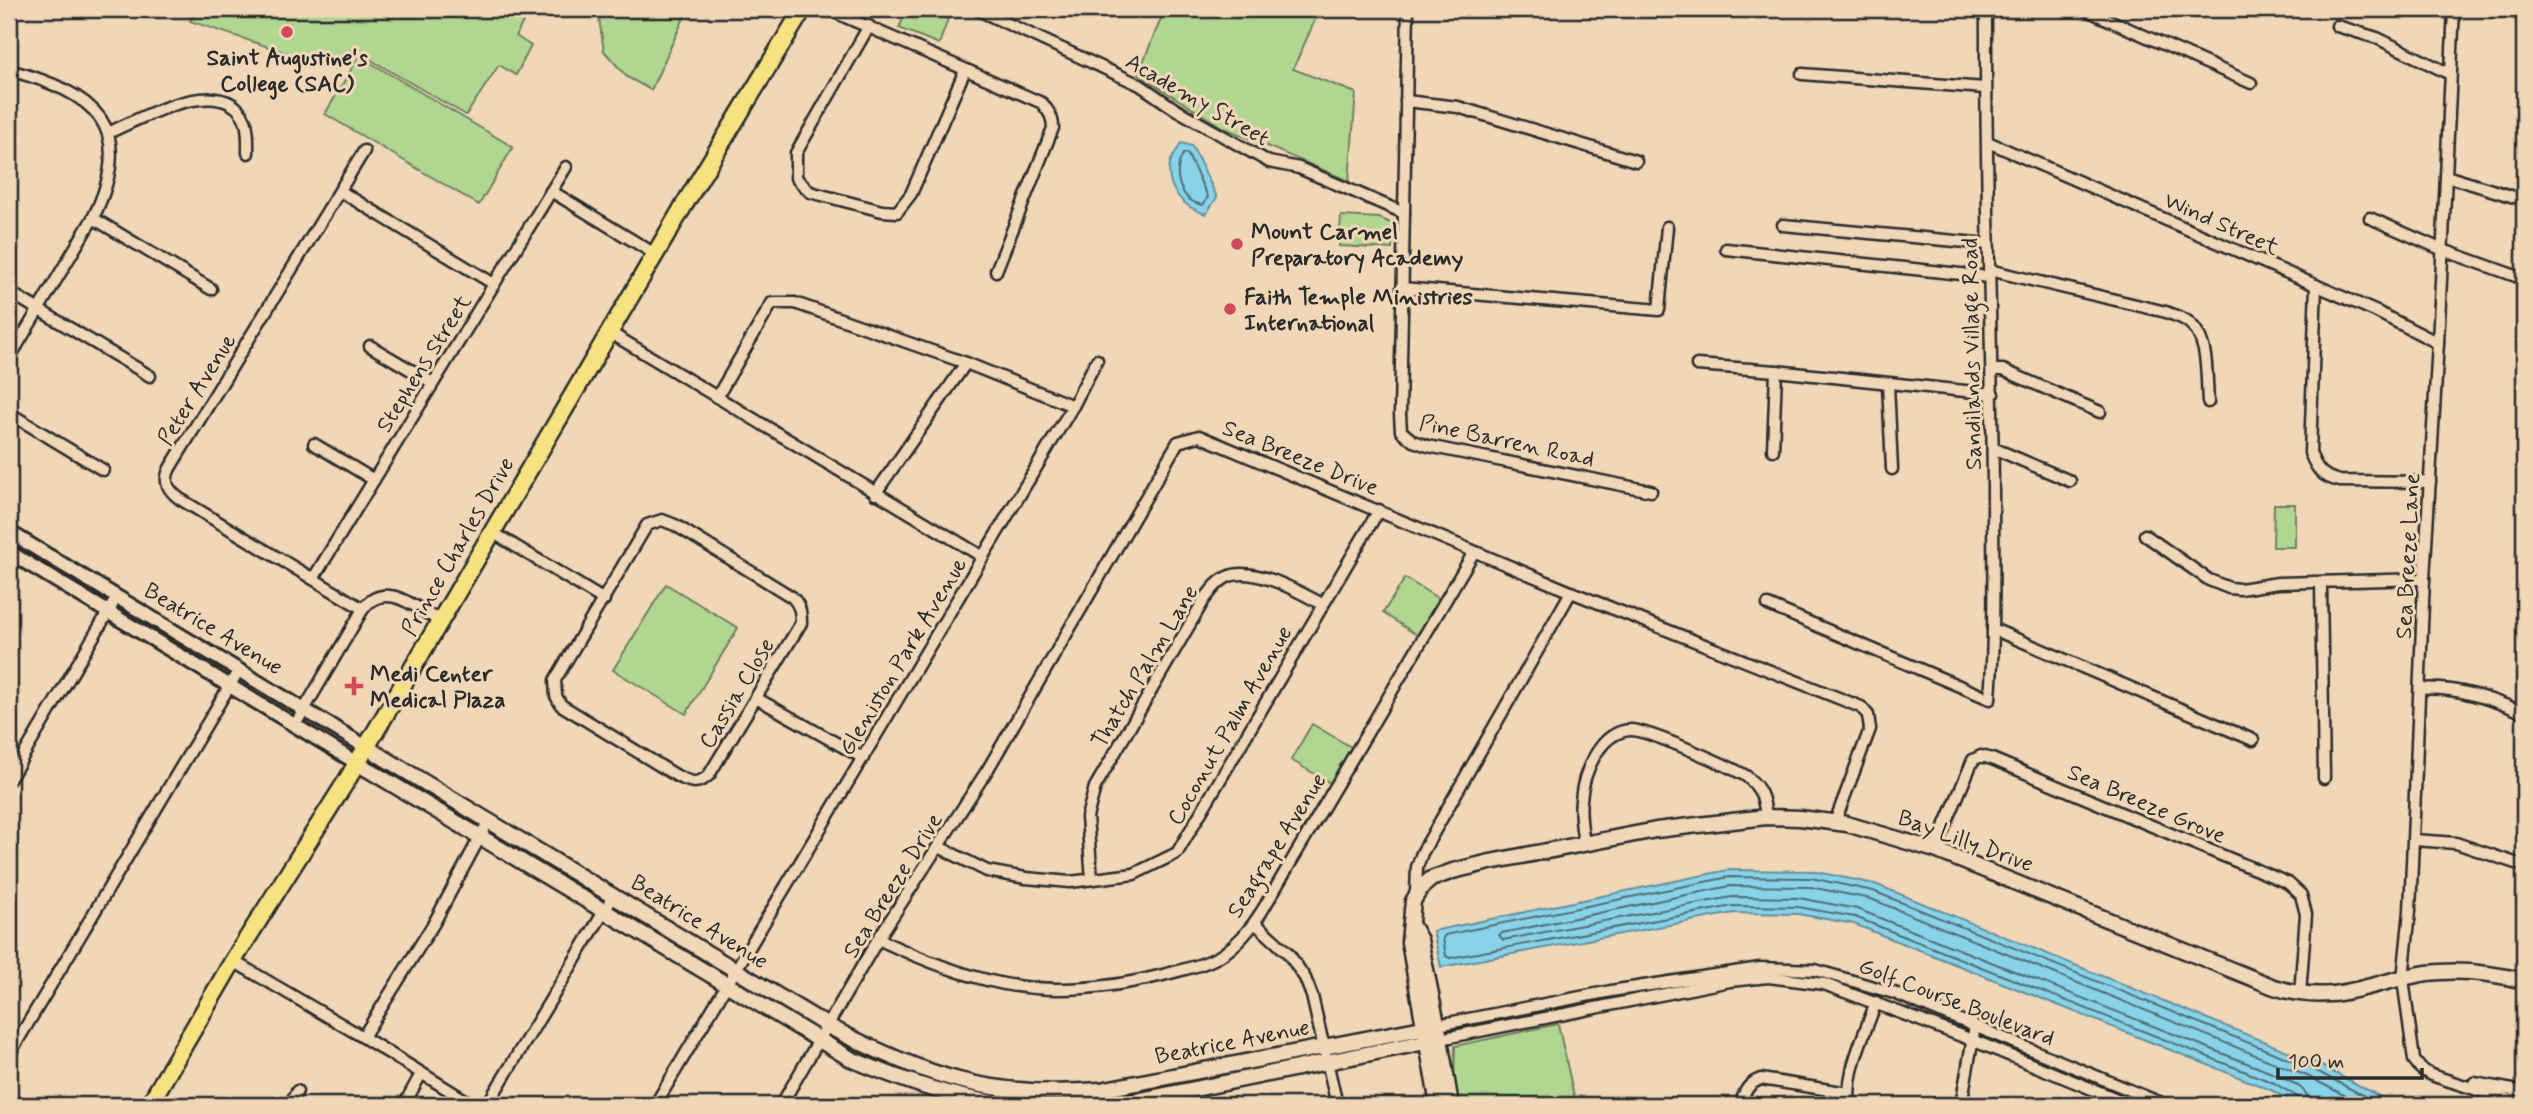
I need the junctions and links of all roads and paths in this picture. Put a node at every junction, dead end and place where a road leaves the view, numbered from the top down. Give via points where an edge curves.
1 (803, 9) edge
2 (827, 9) edge
3 (976, 9) edge
4 (1409, 9) edge
5 (1986, 9) edge
6 (2084, 9) edge
7 (2454, 9) edge
8 (2507, 9) edge
9 (2524, 16) edge
10 (869, 26) junction
11 (2337, 26) dead end
12 (9, 70) edge
13 (965, 70) junction
14 (1802, 74) dead end
15 (2450, 74) junction
16 (2251, 83) dead end
17 (1985, 88) junction
18 (1406, 101) junction
19 (108, 133) junction
20 (1987, 142) junction
21 (364, 151) dead end
22 (248, 153) dead end
23 (1636, 161) dead end
24 (566, 167) dead end
25 (2445, 176) junction
26 (340, 191) junction
27 (551, 191) junction
28 (2524, 200) edge
29 (1404, 213) junction
30 (93, 218) junction
31 (2371, 218) dead end
32 (1783, 225) dead end
33 (1667, 227) dead end
34 (1988, 244) junction
35 (1726, 249) dead end
36 (2443, 250) junction
37 (655, 254) junction
38 (996, 271) dead end
39 (1989, 274) junction
40 (2524, 279) edge
41 (494, 284) junction
42 (2316, 285) junction
43 (1402, 288) junction
44 (211, 289) dead end
45 (9, 292) edge
46 (38, 310) junction
47 (609, 332) junction
48 (2438, 343) junction
49 (370, 346) dead end
50 (9, 359) edge
51 (1097, 360) dead end
52 (966, 363) junction
53 (1697, 365) dead end
54 (1992, 370) junction
55 (1776, 371) junction
56 (150, 376) dead end
57 (433, 383) junction
58 (1888, 384) junction
59 (1993, 394) junction
60 (717, 397) junction
61 (2208, 402) dead end
62 (1073, 406) junction
63 (2100, 412) dead end
64 (9, 413) edge
65 (314, 444) dead end
66 (1993, 448) junction
67 (1773, 450) dead end
68 (1892, 469) dead end
69 (103, 470) dead end
70 (374, 480) junction
71 (2070, 481) dead end
72 (2430, 482) junction
73 (1651, 491) dead end
74 (875, 494) junction
75 (1379, 510) junction
76 (9, 532) edge
77 (492, 532) junction
78 (2145, 534) dead end
79 (9, 552) edge
80 (1474, 552) junction
81 (984, 557) junction
82 (313, 579) junction
83 (2424, 579) junction
84 (2321, 584) junction
85 (1571, 592) junction
86 (117, 597) junction
87 (604, 600) junction
88 (1322, 604) junction
89 (1768, 605) dead end
90 (363, 609) junction
91 (108, 612) junction
92 (440, 621) junction
93 (1993, 629) junction
94 (239, 670) junction
95 (230, 686) junction
96 (2420, 689) junction
97 (756, 698) junction
98 (305, 709) junction
99 (2524, 713) edge
100 (295, 725) junction
101 (2253, 740) dead end
102 (366, 747) junction
103 (863, 758) junction
104 (357, 763) junction
105 (2324, 778) dead end
106 (9, 780) edge
107 (1766, 817) junction
108 (489, 820) junction
109 (1835, 822) junction
110 (481, 837) junction
111 (2414, 839) junction
112 (1584, 843) junction
113 (939, 847) junction
114 (1935, 850) junction
115 (2524, 866) edge
116 (1092, 879) junction
117 (1416, 893) junction
118 (614, 895) junction
119 (605, 910) junction
120 (1255, 923) junction
121 (878, 939) junction
122 (233, 961) junction
123 (737, 971) junction
124 (2403, 979) junction
125 (2524, 981) edge
126 (728, 986) junction
127 (2300, 994) junction
128 (1876, 1002) junction
129 (828, 1026) junction
130 (1975, 1026) junction
131 (1432, 1033) junction
132 (363, 1037) junction
133 (819, 1040) junction
134 (1972, 1040) junction
135 (1325, 1054) junction
136 (9, 1055) edge
137 (421, 1074) junction
138 (2452, 1081) junction
139 (297, 1091) dead end
140 (2524, 1092) edge
141 (1849, 1093) junction
142 (149, 1105) edge
143 (290, 1105) edge
144 (404, 1105) edge
145 (473, 1105) edge
146 (487, 1105) edge
147 (655, 1105) edge
148 (782, 1105) edge
149 (1006, 1105) edge
150 (1116, 1105) edge
151 (1337, 1105) edge
152 (1438, 1105) edge
153 (1451, 1105) edge
154 (1741, 1105) edge
155 (1850, 1105) edge
156 (1961, 1105) edge
157 (2131, 1105) edge
158 (2166, 1105) edge
159 (2524, 1105) edge

1 - 37 highway, Prince Charles Drive
2 - 10 street
3 - 29 street, Academy Street via 1139,85 1269,162 1299,168
4 - 18 street, Pine Barren Road
5 - 17 street, Sandilands Village Road
6 - 16 street
7 - 15 street, Sea Breeze Lane
8 - 9 street
10 - 13 street
10 - 13 street via 796,153 796,178 810,192 897,212 911,194
11 - 15 street via 2377,38
12 - 19 street via 81,98 97,112
13 - 38 street via 1042,103 1053,120
14 - 17 street
15 - 25 street, Sea Breeze Lane
17 - 20 street, Sandilands Village Road
18 - 23 street via 1458,107
18 - 29 street, Pine Barren Road
19 - 22 street via 178,103 216,99 235,107 245,119
19 - 30 street via 109,174
20 - 34 street, Sandilands Village Road
20 - 42 street, Wind Street
21 - 26 street, Peter Avenue
24 - 27 street, Stephens Street
25 - 28 street
25 - 36 street, Sea Breeze Lane
26 - 41 street
26 - 82 street, Peter Avenue via 166,477 168,487 180,499
27 - 37 street
27 - 41 street, Stephens Street
29 - 43 street, Pine Barren Road
30 - 44 street
30 - 46 street
31 - 36 street
32 - 34 street
33 - 43 street via 1659,310
34 - 39 street, Sandilands Village Road
35 - 39 street
36 - 40 street
36 - 48 street, Sea Breeze Lane
37 - 47 highway, Prince Charles Drive
39 - 54 street, Sandilands Village Road
39 - 61 street via 2166,312 2187,322 2204,348
41 - 57 street, Stephens Street
42 - 48 street, Wind Street
42 - 72 street via 2310,453 2316,468 2326,478 2340,481
43 - 73 street, Pine Barren Road via 1399,414 1401,431 1412,441
45 - 46 street
46 - 50 street
46 - 56 street
47 - 60 street
47 - 77 highway, Prince Charles Drive
48 - 72 street, Sea Breeze Lane
49 - 57 street
51 - 62 street, Gleniston Park Avenue
52 - 60 street via 795,303 772,303
52 - 62 street
52 - 74 street
53 - 55 street
54 - 59 street, Sandilands Village Road
54 - 63 street via 2003,370
55 - 58 street
55 - 67 street
57 - 70 street, Stephens Street
58 - 59 street
58 - 68 street
59 - 66 street, Sandilands Village Road
60 - 74 street
62 - 81 street, Gleniston Park Avenue
64 - 69 street
65 - 70 street
66 - 71 street
66 - 93 street, Sandilands Village Road
70 - 82 street, Stephens Street
72 - 83 street, Sea Breeze Lane
74 - 81 street
75 - 80 street, Sea Breeze Drive
75 - 88 street, Coconut Palm Avenue
75 - 113 street, Sea Breeze Drive via 1199,436 1178,442
76 - 86 street, Beatrice Avenue
77 - 87 street
77 - 92 highway, Prince Charles Drive
78 - 84 street via 2219,585 2240,589 2278,583
79 - 91 street, Beatrice Avenue
80 - 85 street, Sea Breeze Drive
80 - 120 street, Seagrape Avenue
81 - 103 street, Gleniston Park Avenue
82 - 90 street, Peter Avenue
83 - 84 street
83 - 96 street, Sea Breeze Lane
84 - 105 street
85 - 109 street, Sea Breeze Drive via 1863,709 1870,722 1869,734
85 - 117 street via 1422,853
86 - 91 street
86 - 94 street, Beatrice Avenue
87 - 97 street, Cassia Close via 647,525 662,520 792,597 799,604 801,623
87 - 97 street, Cassia Close via 555,680 561,705 677,776 697,783 709,775
88 - 116 street, Coconut Palm Avenue via 1177,853 1134,874
88 - 116 street, Thatch Palm Lane via 1282,584 1245,574 1216,583 1094,787 1087,817
89 - 93 street, Sandilands Village Road via 1990,699
90 - 92 street via 376,597 392,595
90 - 98 street
91 - 95 street, Beatrice Avenue
91 - 106 street
92 - 102 highway, Prince Charles Drive
93 - 101 street
94 - 95 street
94 - 98 street, Beatrice Avenue
95 - 100 street, Beatrice Avenue
95 - 136 street
96 - 99 street via 2442,687
96 - 111 street, Sea Breeze Lane
97 - 103 street
98 - 100 street
98 - 102 street, Beatrice Avenue
100 - 104 street, Beatrice Avenue
102 - 104 highway, Prince Charles Drive
102 - 108 main road, Beatrice Avenue
103 - 123 street, Gleniston Park Avenue
104 - 110 main road, Beatrice Avenue
104 - 122 highway, Prince Charles Drive
107 - 109 main road, Bay Lilly Drive
107 - 112 main road, Bay Lilly Drive
107 - 112 street via 1763,795 1745,776 1649,734 1628,730 1611,737 1588,771 1580,806
108 - 110 street
108 - 118 main road, Beatrice Avenue
109 - 114 main road, Bay Lilly Drive
110 - 119 main road, Beatrice Avenue
110 - 132 street
111 - 115 street via 2456,843
111 - 124 street, Sea Breeze Lane
112 - 117 main road, Bay Lilly Drive via 1453,871 1431,879
113 - 116 street, Coconut Palm Avenue via 987,871 1070,882
113 - 121 street, Sea Breeze Drive
114 - 127 main road, Bay Lilly Drive
114 - 127 street, Sea Breeze Grove via 1973,760 1981,756 1992,759 2288,883 2301,895 2306,914
117 - 131 main road via 1409,942
118 - 119 street
118 - 123 main road, Beatrice Avenue
119 - 126 main road, Beatrice Avenue
119 - 146 street
120 - 121 street, Seagrape Avenue via 1224,953 1194,966 1131,983 1070,989 1035,988 972,976
120 - 135 street via 1288,953 1306,978
121 - 129 street, Sea Breeze Drive
122 - 132 street
122 - 142 highway, Prince Charles Drive
123 - 126 street, Gleniston Park Avenue
123 - 129 main road, Beatrice Avenue
124 - 125 main road, Bay Lilly Drive via 2453,972
124 - 127 main road, Bay Lilly Drive via 2329,996
124 - 138 street, Sea Breeze Lane via 2414,1060 2431,1075
126 - 133 main road, Beatrice Avenue
126 - 147 street
128 - 131 street, Golf Course Boulevard via 1824,984 1768,978
128 - 134 street, Golf Course Boulevard
128 - 141 street
129 - 133 street, Sea Breeze Drive
129 - 135 main road, Beatrice Avenue via 929,1073 1015,1091 1100,1090
130 - 131 street, Golf Course Boulevard via 1894,993 1815,970 1760,968 1611,991
130 - 134 street
130 - 158 street, Golf Course Boulevard
131 - 135 main road, Beatrice Avenue
131 - 152 main road
131 - 153 main road
132 - 137 street
133 - 148 street, Sea Breeze Drive
133 - 149 main road, Beatrice Avenue via 914,1085
134 - 156 street
134 - 157 street, Golf Course Boulevard
135 - 150 main road, Beatrice Avenue
135 - 151 street
137 - 144 street
137 - 145 street
138 - 140 street
138 - 159 street
139 - 143 street
141 - 154 street via 1761,1079 1749,1085
141 - 155 street

